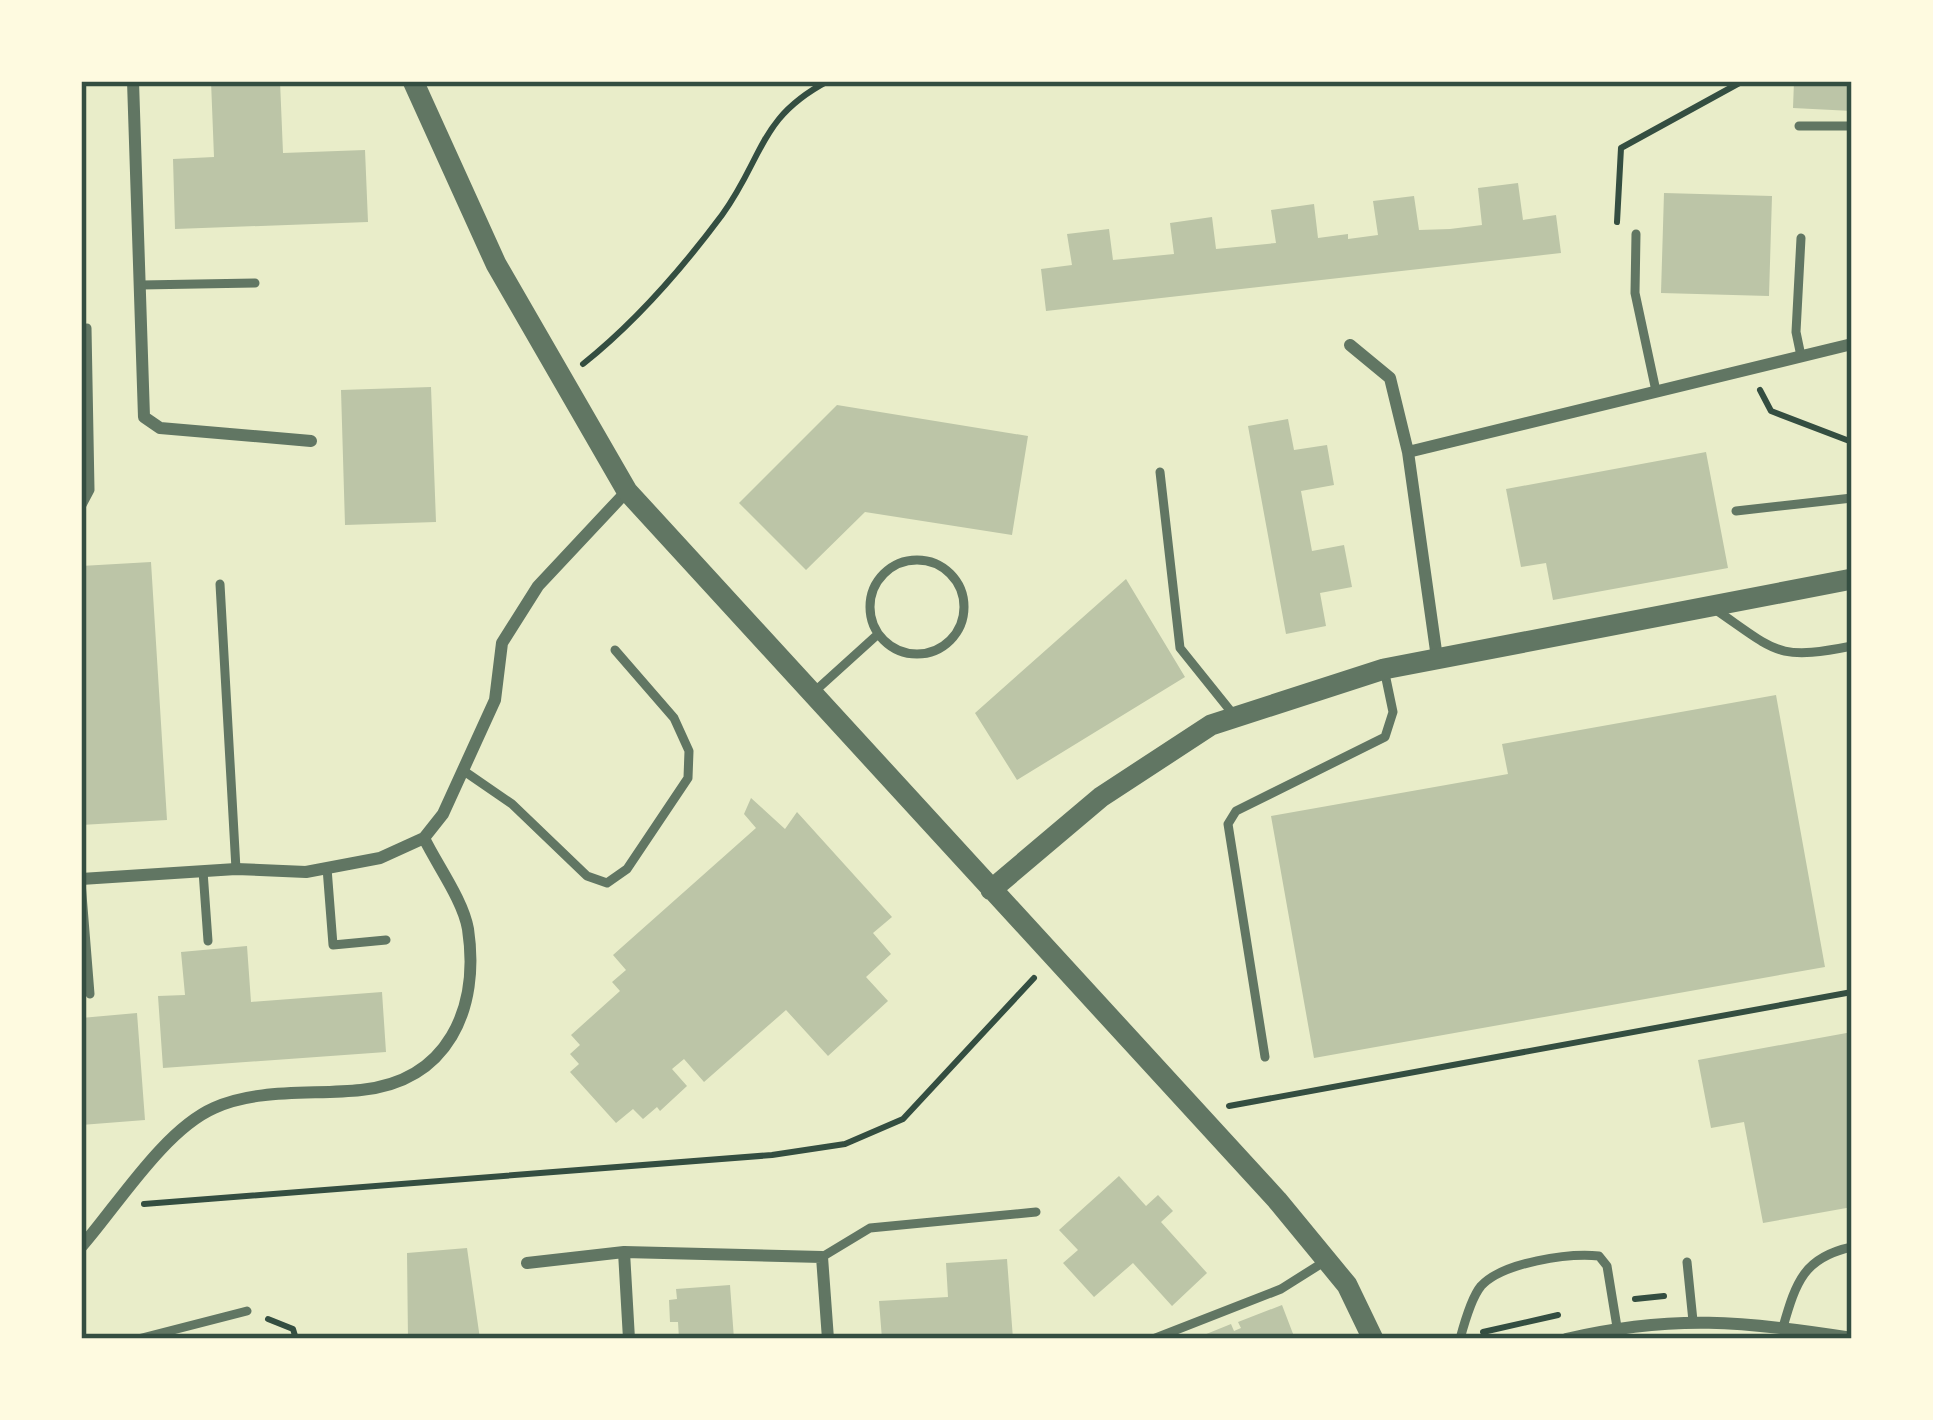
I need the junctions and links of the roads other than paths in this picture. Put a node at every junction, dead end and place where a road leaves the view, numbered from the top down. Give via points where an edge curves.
1 (133, 81) edge
2 (413, 81) edge
3 (1798, 126) dead end
4 (1852, 126) edge
5 (1636, 234) dead end
6 (1801, 238) dead end
7 (255, 283) dead end
8 (141, 286) junction
9 (86, 328) dead end
10 (1852, 344) edge
11 (1350, 345) dead end
12 (1801, 356) junction
13 (1656, 391) junction
14 (311, 441) dead end
15 (1408, 452) junction
16 (1160, 472) dead end
17 (627, 491) junction
18 (1852, 499) edge
19 (81, 507) edge
20 (1736, 511) dead end
21 (1852, 579) edge
22 (220, 584) dead end
23 (1710, 606) junction
24 (877, 634) junction
25 (1852, 646) edge
26 (615, 650) dead end
27 (1437, 658) junction
28 (1384, 669) junction
29 (812, 694) junction
30 (1237, 718) junction
31 (464, 771) junction
32 (424, 838) junction
33 (327, 868) junction
34 (236, 869) junction
35 (203, 872) junction
36 (81, 881) edge
37 (991, 890) junction
38 (386, 940) dead end
39 (208, 941) dead end
40 (90, 994) dead end
41 (1265, 1057) dead end
42 (1036, 1212) dead end
43 (1852, 1246) edge
44 (81, 1247) edge
45 (624, 1252) junction
46 (822, 1257) junction
47 (1327, 1260) junction
48 (1688, 1262) dead end
49 (527, 1263) dead end
50 (248, 1311) road end
51 (1693, 1321) junction
52 (1616, 1327) junction
53 (1783, 1327) junction
54 (1852, 1338) edge
55 (138, 1339) edge
56 (628, 1339) edge
57 (828, 1339) edge
58 (1153, 1339) edge
59 (1373, 1339) edge
60 (1460, 1339) edge
61 (1566, 1339) edge

1 - 8 street
2 - 17 street via 496,264
3 - 4 lane
5 - 13 lane via 1635,293
6 - 12 lane
7 - 8 lane
8 - 14 street via 143,417 160,428
9 - 19 lane via 90,490
10 - 12 street
11 - 15 street via 1390,378
12 - 13 street
13 - 15 street
15 - 27 street
16 - 30 lane via 1180,648
17 - 29 street
17 - 31 street via 538,586 502,643 495,700
18 - 20 lane
21 - 23 street
22 - 34 lane
23 - 25 lane via 1780,654
23 - 27 street
24 - 24 lane via 896,651 944,647 960,628 965,604 956,580 938,564 890,567 871,599
24 - 29 lane
26 - 31 lane via 674,718 689,751 688,778 627,868 608,883 587,876 512,804
27 - 28 street
28 - 30 street
28 - 41 lane via 1393,712 1385,737 1236,811 1228,824
29 - 37 street
30 - 37 street via 1211,725 1101,797
31 - 32 street
32 - 33 street via 380,858
32 - 44 street via 468,927 466,1014 443,1055 368,1090 211,1108 144,1169
33 - 34 street
33 - 38 lane via 334,945
34 - 35 street
35 - 36 street
35 - 39 lane
36 - 40 lane
37 - 47 street
42 - 46 lane via 870,1228
43 - 53 lane via 1810,1262
45 - 46 street
45 - 49 street
45 - 56 street
46 - 57 street
47 - 58 lane via 1281,1289
47 - 59 street
48 - 51 lane
50 - 55 lane
51 - 52 street
51 - 53 street
52 - 60 lane via 1607,1266 1599,1256 1577,1254 1481,1286
52 - 61 street
53 - 54 street

